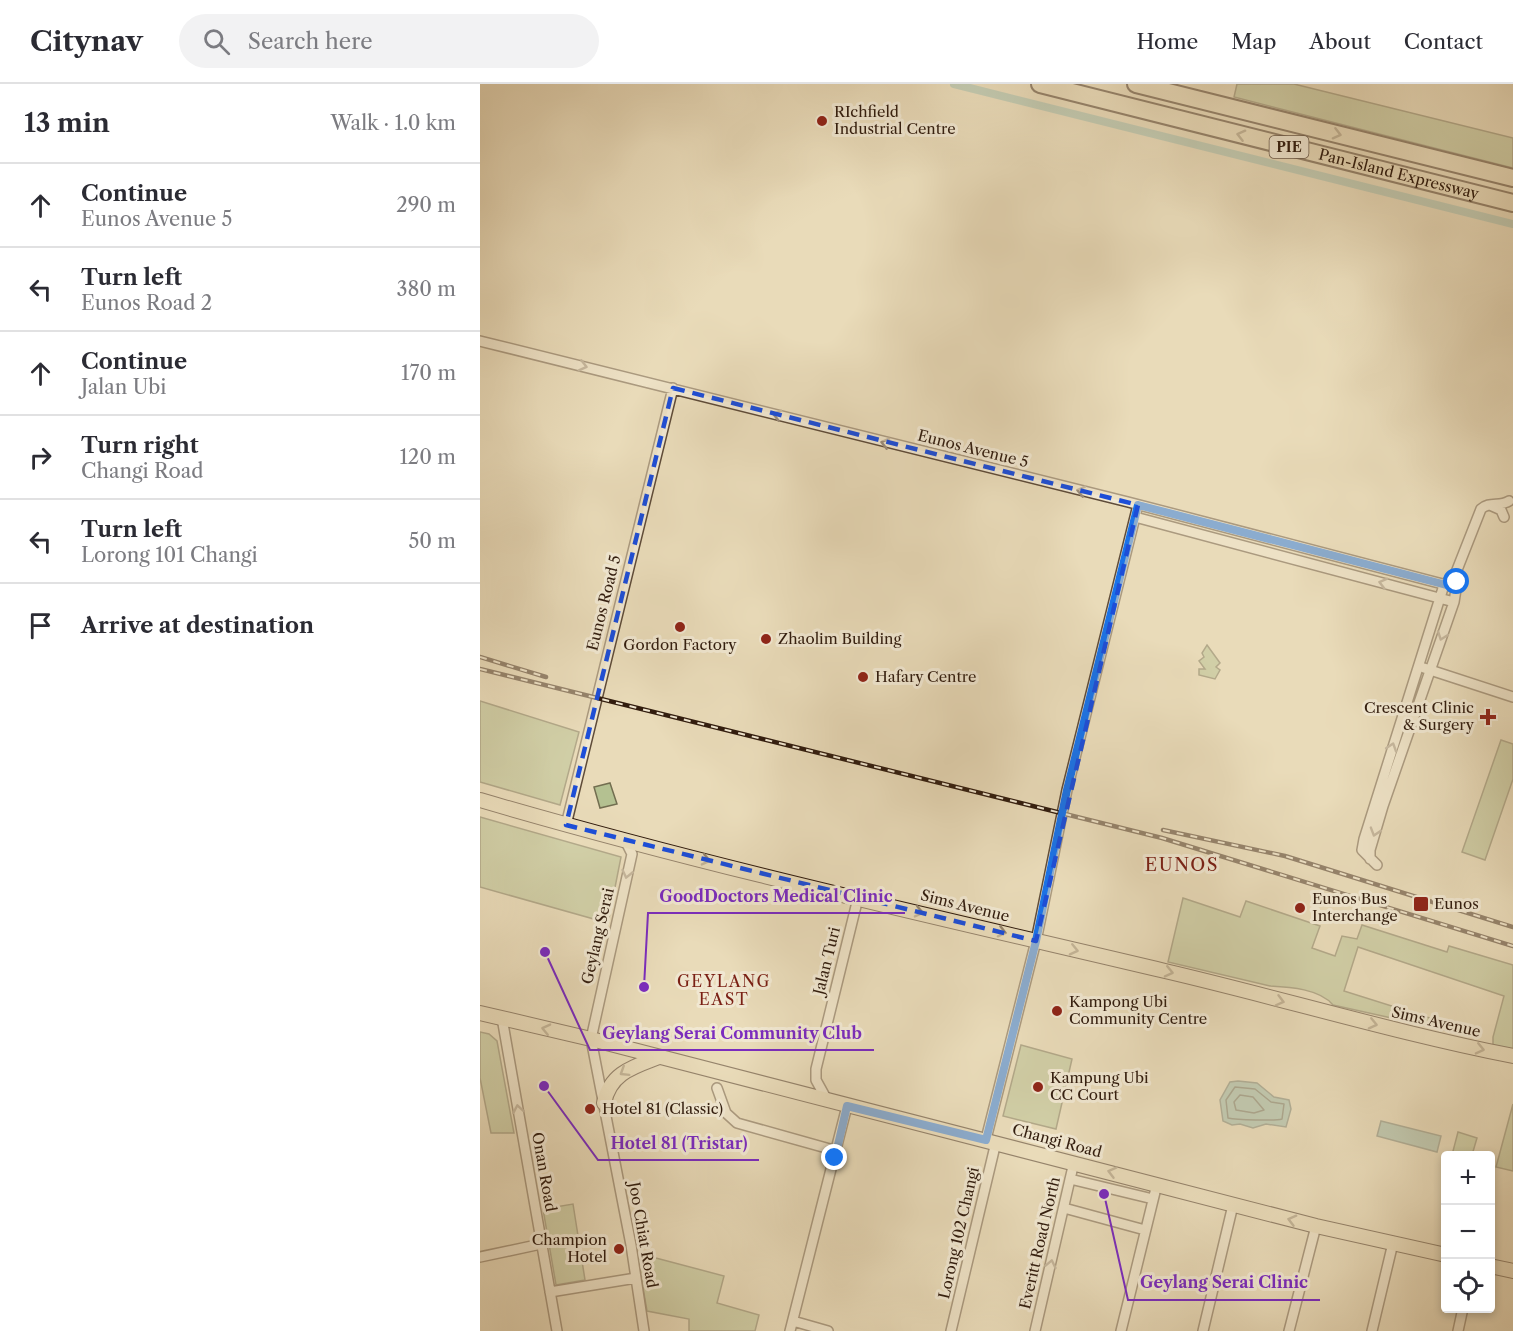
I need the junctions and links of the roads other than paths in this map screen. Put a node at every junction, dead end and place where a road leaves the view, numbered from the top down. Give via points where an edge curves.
1 (1040, 84) edge
2 (1136, 84) edge
3 (1513, 178) edge
4 (1513, 203) edge
5 (480, 341) edge
6 (674, 388) junction
7 (1509, 501) dead end
8 (1138, 505) junction
9 (1490, 505) junction
10 (1135, 517) junction
11 (1504, 517) dead end
12 (1455, 575) junction
13 (1444, 585) junction
14 (1458, 588) junction
15 (1440, 598) junction
16 (1454, 602) junction
17 (1419, 666) junction
18 (1430, 670) junction
19 (1513, 697) edge
20 (480, 800) edge
21 (566, 825) junction
22 (626, 842) junction
23 (858, 898) junction
24 (1036, 941) junction
25 (480, 1013) edge
26 (502, 1018) junction
27 (591, 1039) junction
28 (1513, 1056) edge
29 (659, 1057) junction
30 (717, 1088) dead end
31 (827, 1100) junction
32 (604, 1103) junction
33 (847, 1106) junction
34 (991, 1141) junction
35 (837, 1150) junction
36 (1074, 1162) junction
37 (1070, 1179) junction
38 (1156, 1184) junction
39 (1153, 1199) junction
40 (1233, 1205) junction
41 (1064, 1208) junction
42 (1316, 1226) junction
43 (1145, 1230) junction
44 (1393, 1243) junction
45 (541, 1244) junction
46 (1441, 1254) edge
47 (480, 1257) edge
48 (1495, 1267) edge
49 (1513, 1271) edge
50 (636, 1278) junction
51 (550, 1292) junction
52 (1462, 1313) edge
53 (793, 1321) junction
54 (557, 1331) edge
55 (644, 1331) edge
56 (790, 1331) edge
57 (828, 1331) edge
58 (951, 1331) edge
59 (1035, 1331) edge
60 (1121, 1331) edge
61 (1203, 1331) edge
62 (1289, 1331) edge
63 (1372, 1331) edge
64 (1458, 1331) edge

4 -> 1 highway, Pan-Island Expressway / PIE
2 -> 3 highway, Pan-Island Expressway / PIE
5 -> 6 street, Eunos Avenue 5
8 -> 6 street, Eunos Avenue 5
6 - 21 street, Eunos Road 5
7 - 9 street
8 - 10 street, Lorong 102 Changi
8 - 13 street, Eunos Avenue 5
9 - 11 street via 1502,510
9 - 12 street via 1479,512
15 -> 10 street
10 - 24 street, Lorong 102 Changi via 1067,790
12 - 13 street
12 - 14 street
13 - 14 street, Eunos Avenue 5
13 - 15 street
14 - 16 street
15 - 16 street
15 - 17 street
16 -> 18 street
17 - 18 street
18 -> 17 street via 1370,850 1374,862 1362,850 1364,839
18 - 19 street
20 - 21 main road, Sims Avenue
21 - 22 main road, Sims Avenue
22 -> 23 main road, Sims Avenue
22 -> 27 street, Geylang Serai via 632,854
23 -> 24 main road, Sims Avenue
23 - 31 street, Jalan Turi via 816,1069 816,1080
24 -> 28 main road, Sims Avenue
24 - 34 street, Lorong 102 Changi
25 - 26 main road, Changi Road
27 -> 26 main road, Changi Road
45 -> 26 street, Onan Road
27 - 29 main road, Changi Road
27 - 32 street, Joo Chiat Road
29 - 31 main road, Changi Road
29 -> 32 main road via 616,1076 606,1091
30 - 35 street via 726,1113 737,1123
31 - 33 main road, Changi Road
32 - 50 street, Joo Chiat Road
33 - 34 main road, Changi Road
33 - 35 street
34 - 36 main road, Changi Road
34 - 58 street, Lorong 102 Changi via 980,1210
35 - 53 street
36 - 37 street, Everitt Road North
38 -> 36 main road, Changi Road
37 - 39 street
37 - 41 street, Everitt Road North
38 - 39 street
38 - 40 main road, Changi Road
39 - 43 street
42 -> 40 main road, Changi Road
40 - 61 street
41 - 43 street
59 -> 41 street, Everitt Road North
42 - 44 main road, Changi Road
42 - 62 street
43 - 60 street
44 - 46 main road, Changi Road
44 - 63 street
45 - 47 street
45 - 51 street, Onan Road
48 - 49 main road
50 - 51 street
50 - 55 street, Joo Chiat Road
51 - 54 street, Onan Road
52 - 64 street
53 - 56 street
53 - 57 street

